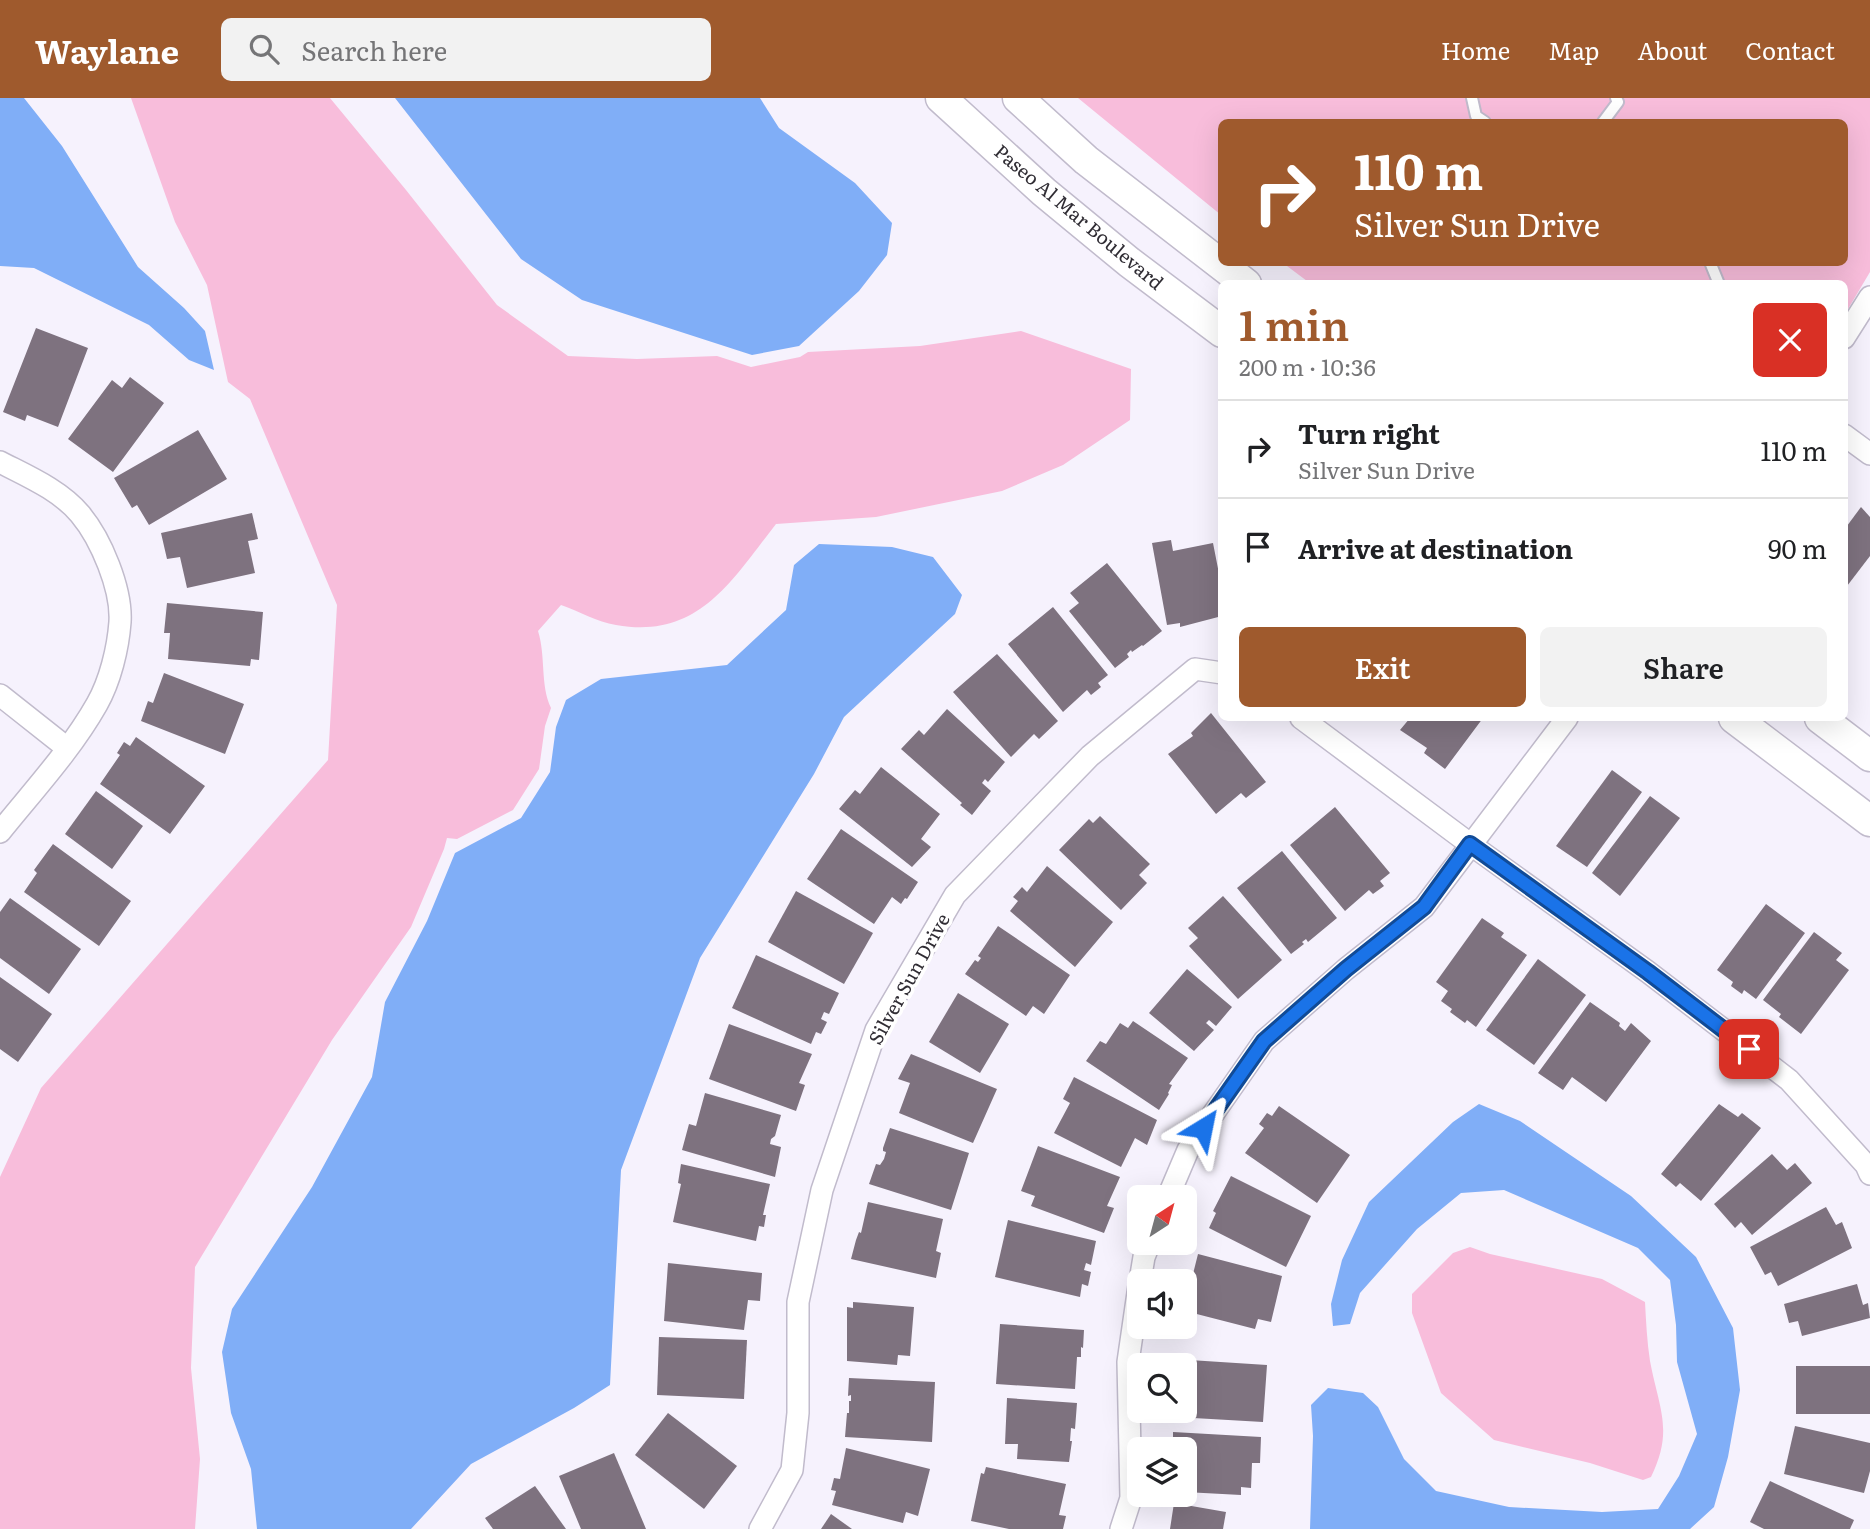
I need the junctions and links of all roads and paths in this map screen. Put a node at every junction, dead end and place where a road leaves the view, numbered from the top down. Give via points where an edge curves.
1 (940, 98) edge
2 (1018, 98) edge
3 (1472, 98) edge
4 (1616, 98) edge
5 (1480, 119) edge
6 (1605, 119) edge
7 (1218, 262) edge
8 (1223, 266) edge
9 (1241, 280) edge
10 (1870, 297) edge
11 (1218, 329) edge
12 (1848, 332) edge
13 (1848, 438) edge
14 (1870, 454) edge
15 (0, 462) edge
16 (1218, 672) edge
17 (0, 695) edge
18 (1305, 721) edge
19 (1565, 721) edge
20 (1738, 721) edge
21 (1824, 721) edge
22 (67, 748) junction
23 (1870, 756) edge
24 (1870, 821) edge
25 (0, 832) edge
26 (1470, 844) junction
27 (1870, 1174) edge
28 (1173, 1185) edge
29 (1131, 1339) edge
30 (760, 1529) edge
31 (1121, 1529) edge

1 - 11 main road, Paseo Al Mar Boulevard via 1044,192
2 - 7 main road via 1086,160
3 - 5 lane
4 - 6 lane via 1618,102
8 - 9 main road
10 - 12 street
13 - 14 street
15 - 22 street via 44,485 80,513 104,551 116,594 120,621 112,664 98,703
16 - 30 street, Silver Sun Drive via 1195,669 1090,756 955,895 876,1030 822,1190 798,1302 798,1413 792,1470
17 - 22 street
18 - 26 street
19 - 26 street
20 - 24 main road
21 - 23 main road
22 - 25 street
26 - 27 street via 1789,1080
26 - 28 street via 1424,907 1264,1041 1188,1150
29 - 31 street via 1131,1498

